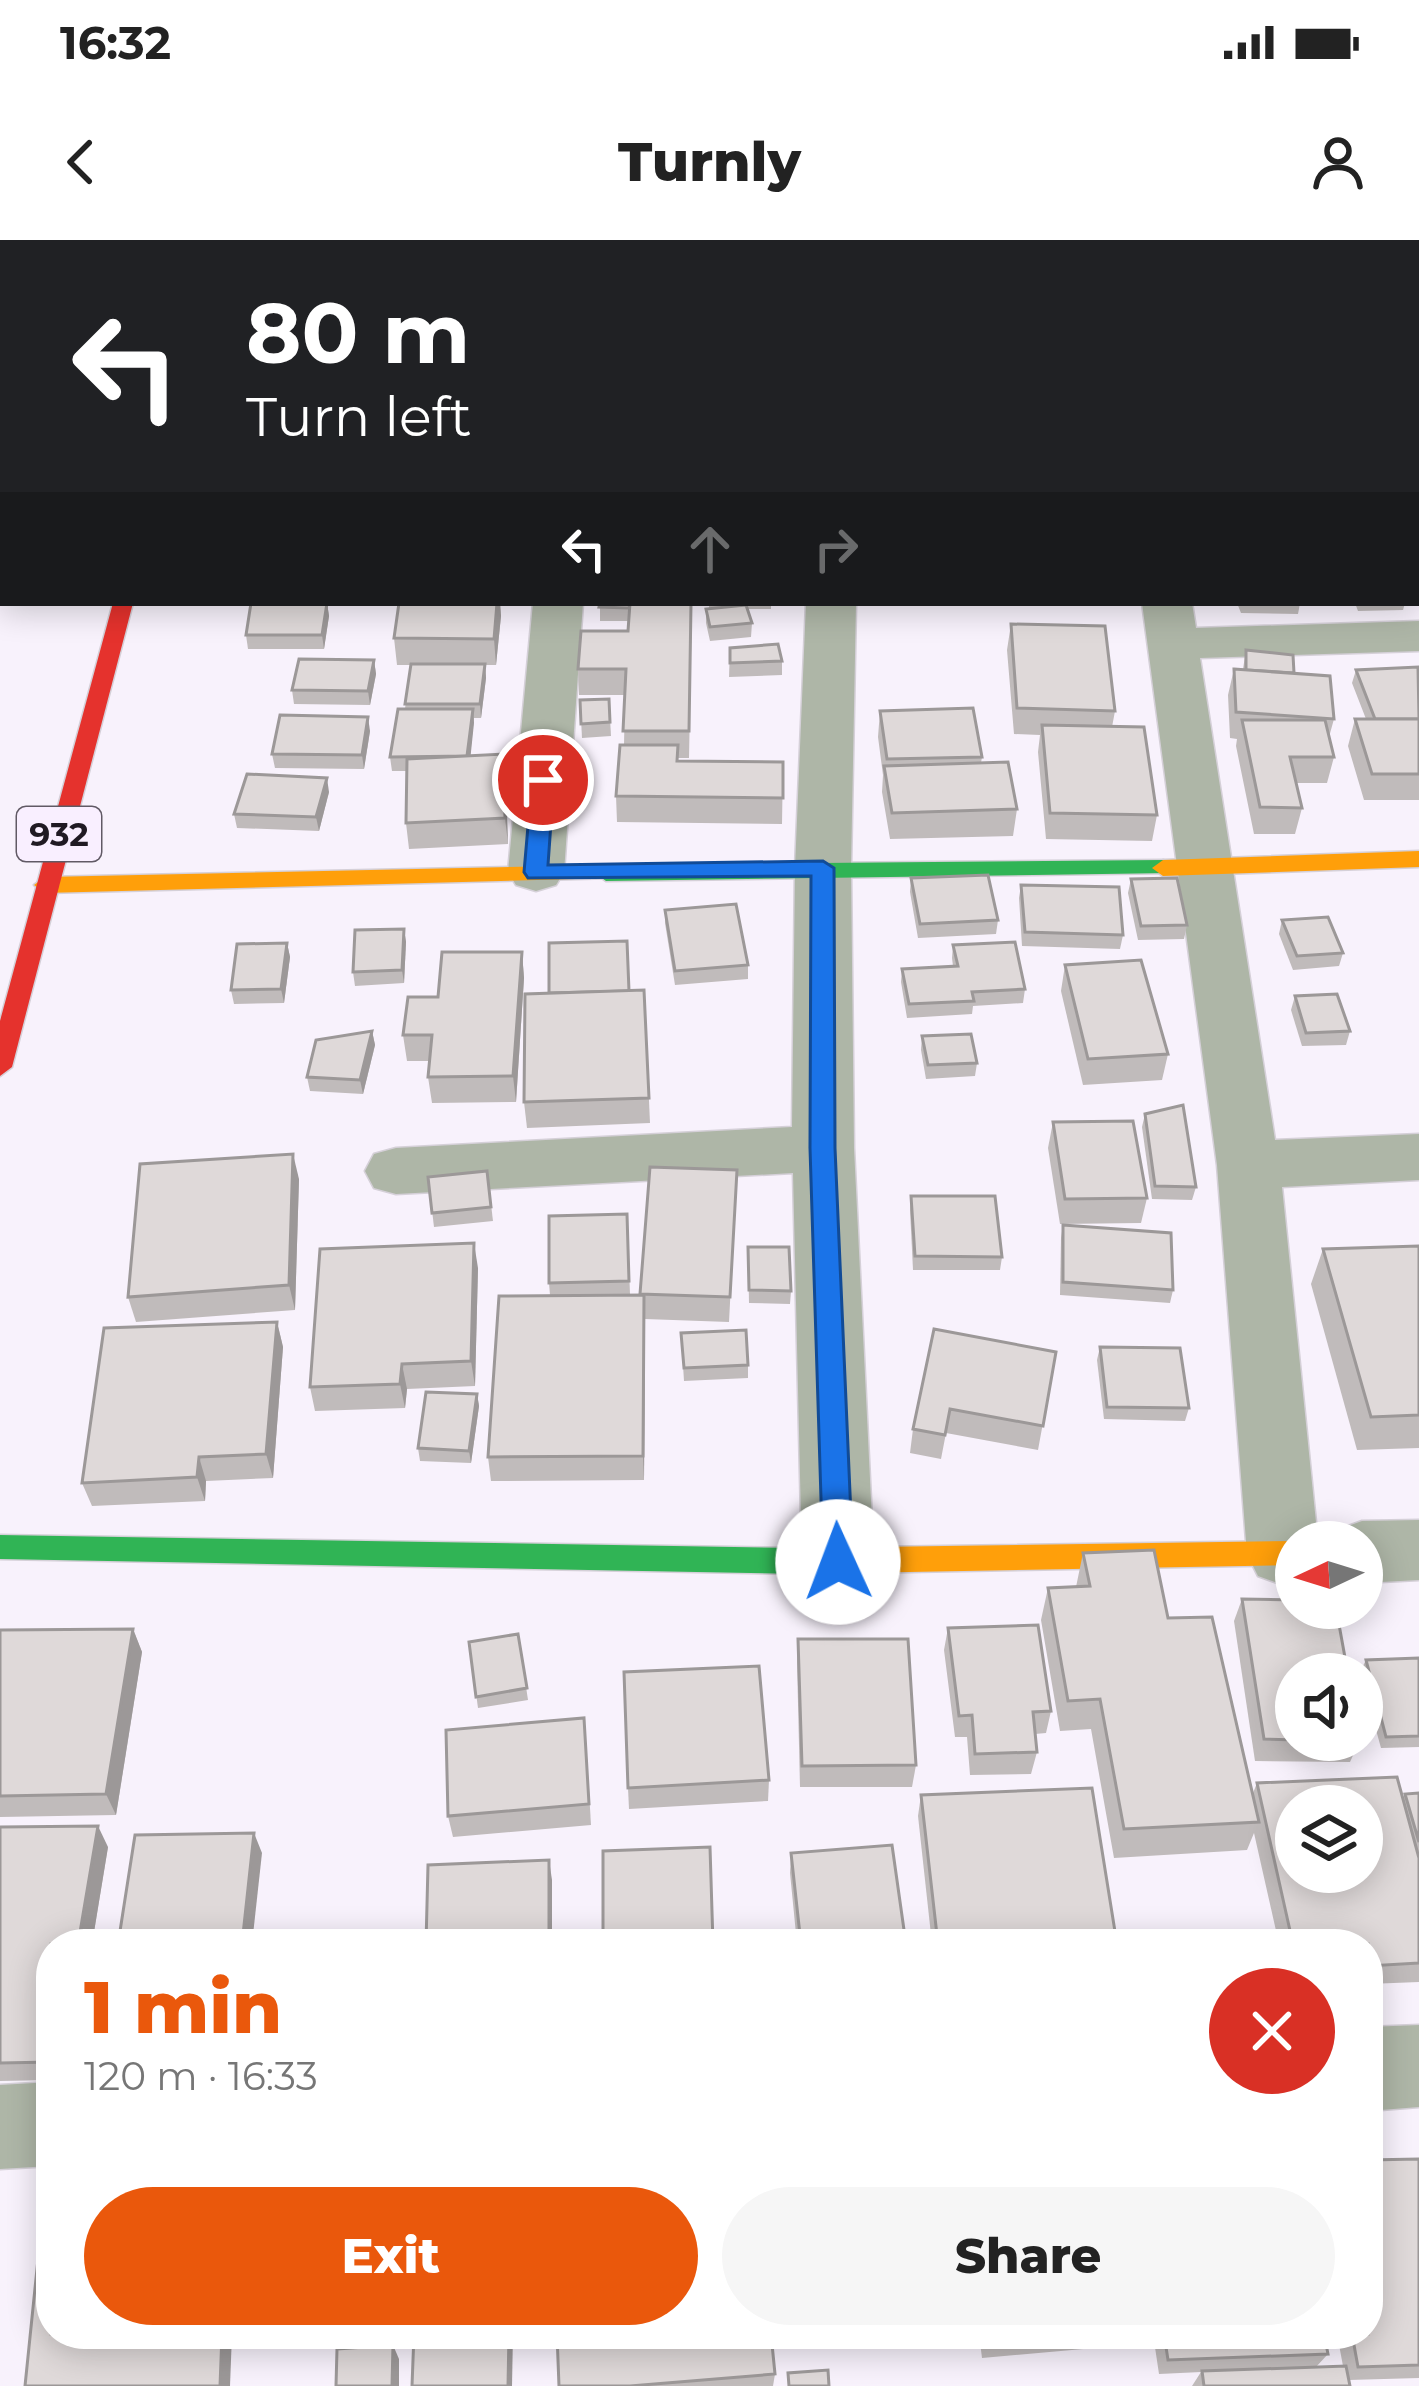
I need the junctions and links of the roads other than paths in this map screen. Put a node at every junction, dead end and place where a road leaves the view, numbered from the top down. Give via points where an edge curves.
1 (122, 606) edge
2 (558, 606) edge
3 (831, 606) edge
4 (1171, 624) edge
5 (1419, 636) edge
6 (1419, 860) edge
7 (823, 868) junction
8 (1208, 868) junction
9 (536, 872) junction
10 (45, 885) junction
11 (0, 1067) edge
12 (823, 1148) junction
13 (1419, 1157) edge
14 (1248, 1165) junction
15 (396, 1171) dead end
16 (1286, 1521) edge
17 (0, 1546) edge
18 (1419, 1550) edge
19 (1383, 1551) edge
20 (1275, 1554) edge
21 (838, 1562) junction
22 (1419, 2066) edge
23 (1383, 2067) edge
24 (36, 2125) edge
25 (0, 2126) edge

1 - 10 street, 932
2 - 9 street
3 - 7 street
4 - 5 street
4 - 8 street
6 - 8 street
7 - 8 street
7 - 9 street
7 - 12 street
8 - 14 street
9 - 10 street
10 - 11 street, 932
12 - 15 street
12 - 21 street
13 - 14 street
14 - 16 street
17 - 21 street
18 - 19 street
20 - 21 street
22 - 23 street
24 - 25 street

